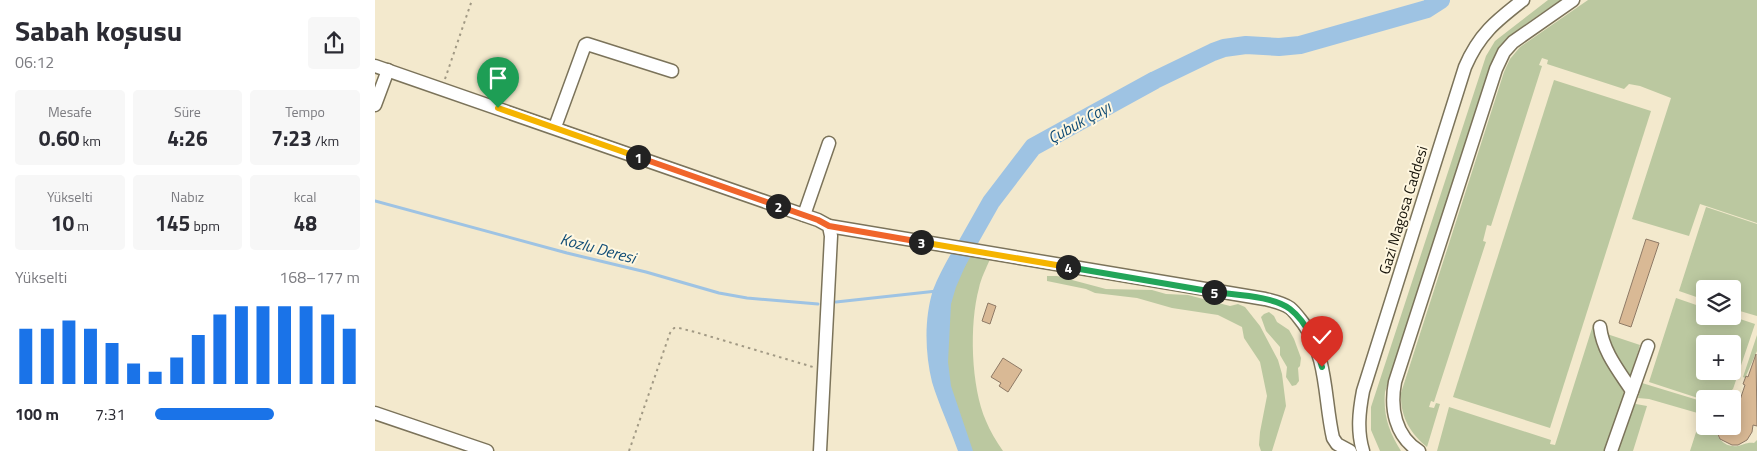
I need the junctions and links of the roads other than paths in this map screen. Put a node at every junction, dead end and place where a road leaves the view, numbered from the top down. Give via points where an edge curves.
1 (1523, 0) edge
2 (1573, 0) edge
3 (375, 66) edge
4 (388, 70) junction
5 (672, 71) dead end
6 (375, 105) edge
7 (555, 127) junction
8 (829, 143) dead end
9 (803, 215) junction
10 (829, 226) junction
11 (1601, 328) dead end
12 (1647, 346) dead end
13 (1632, 391) junction
14 (375, 412) edge
15 (487, 451) edge
16 (820, 451) edge
17 (1350, 451) edge
18 (1363, 451) edge
19 (1419, 451) edge
20 (1611, 451) edge

1 - 18 street, Gazi Magosa Caddesi via 1482,35 1465,66 1363,391 1359,420
2 - 19 street via 1513,42 1496,69 1394,389 1397,426 1407,442
3 - 4 street
4 - 6 street
4 - 7 street
5 - 7 street via 587,44
7 - 9 street
8 - 9 street
9 - 10 street
10 - 16 street
10 - 17 street via 1282,304 1296,314 1313,339 1322,367 1333,438
11 - 13 street via 1607,352
12 - 13 street
13 - 20 street
14 - 15 street

